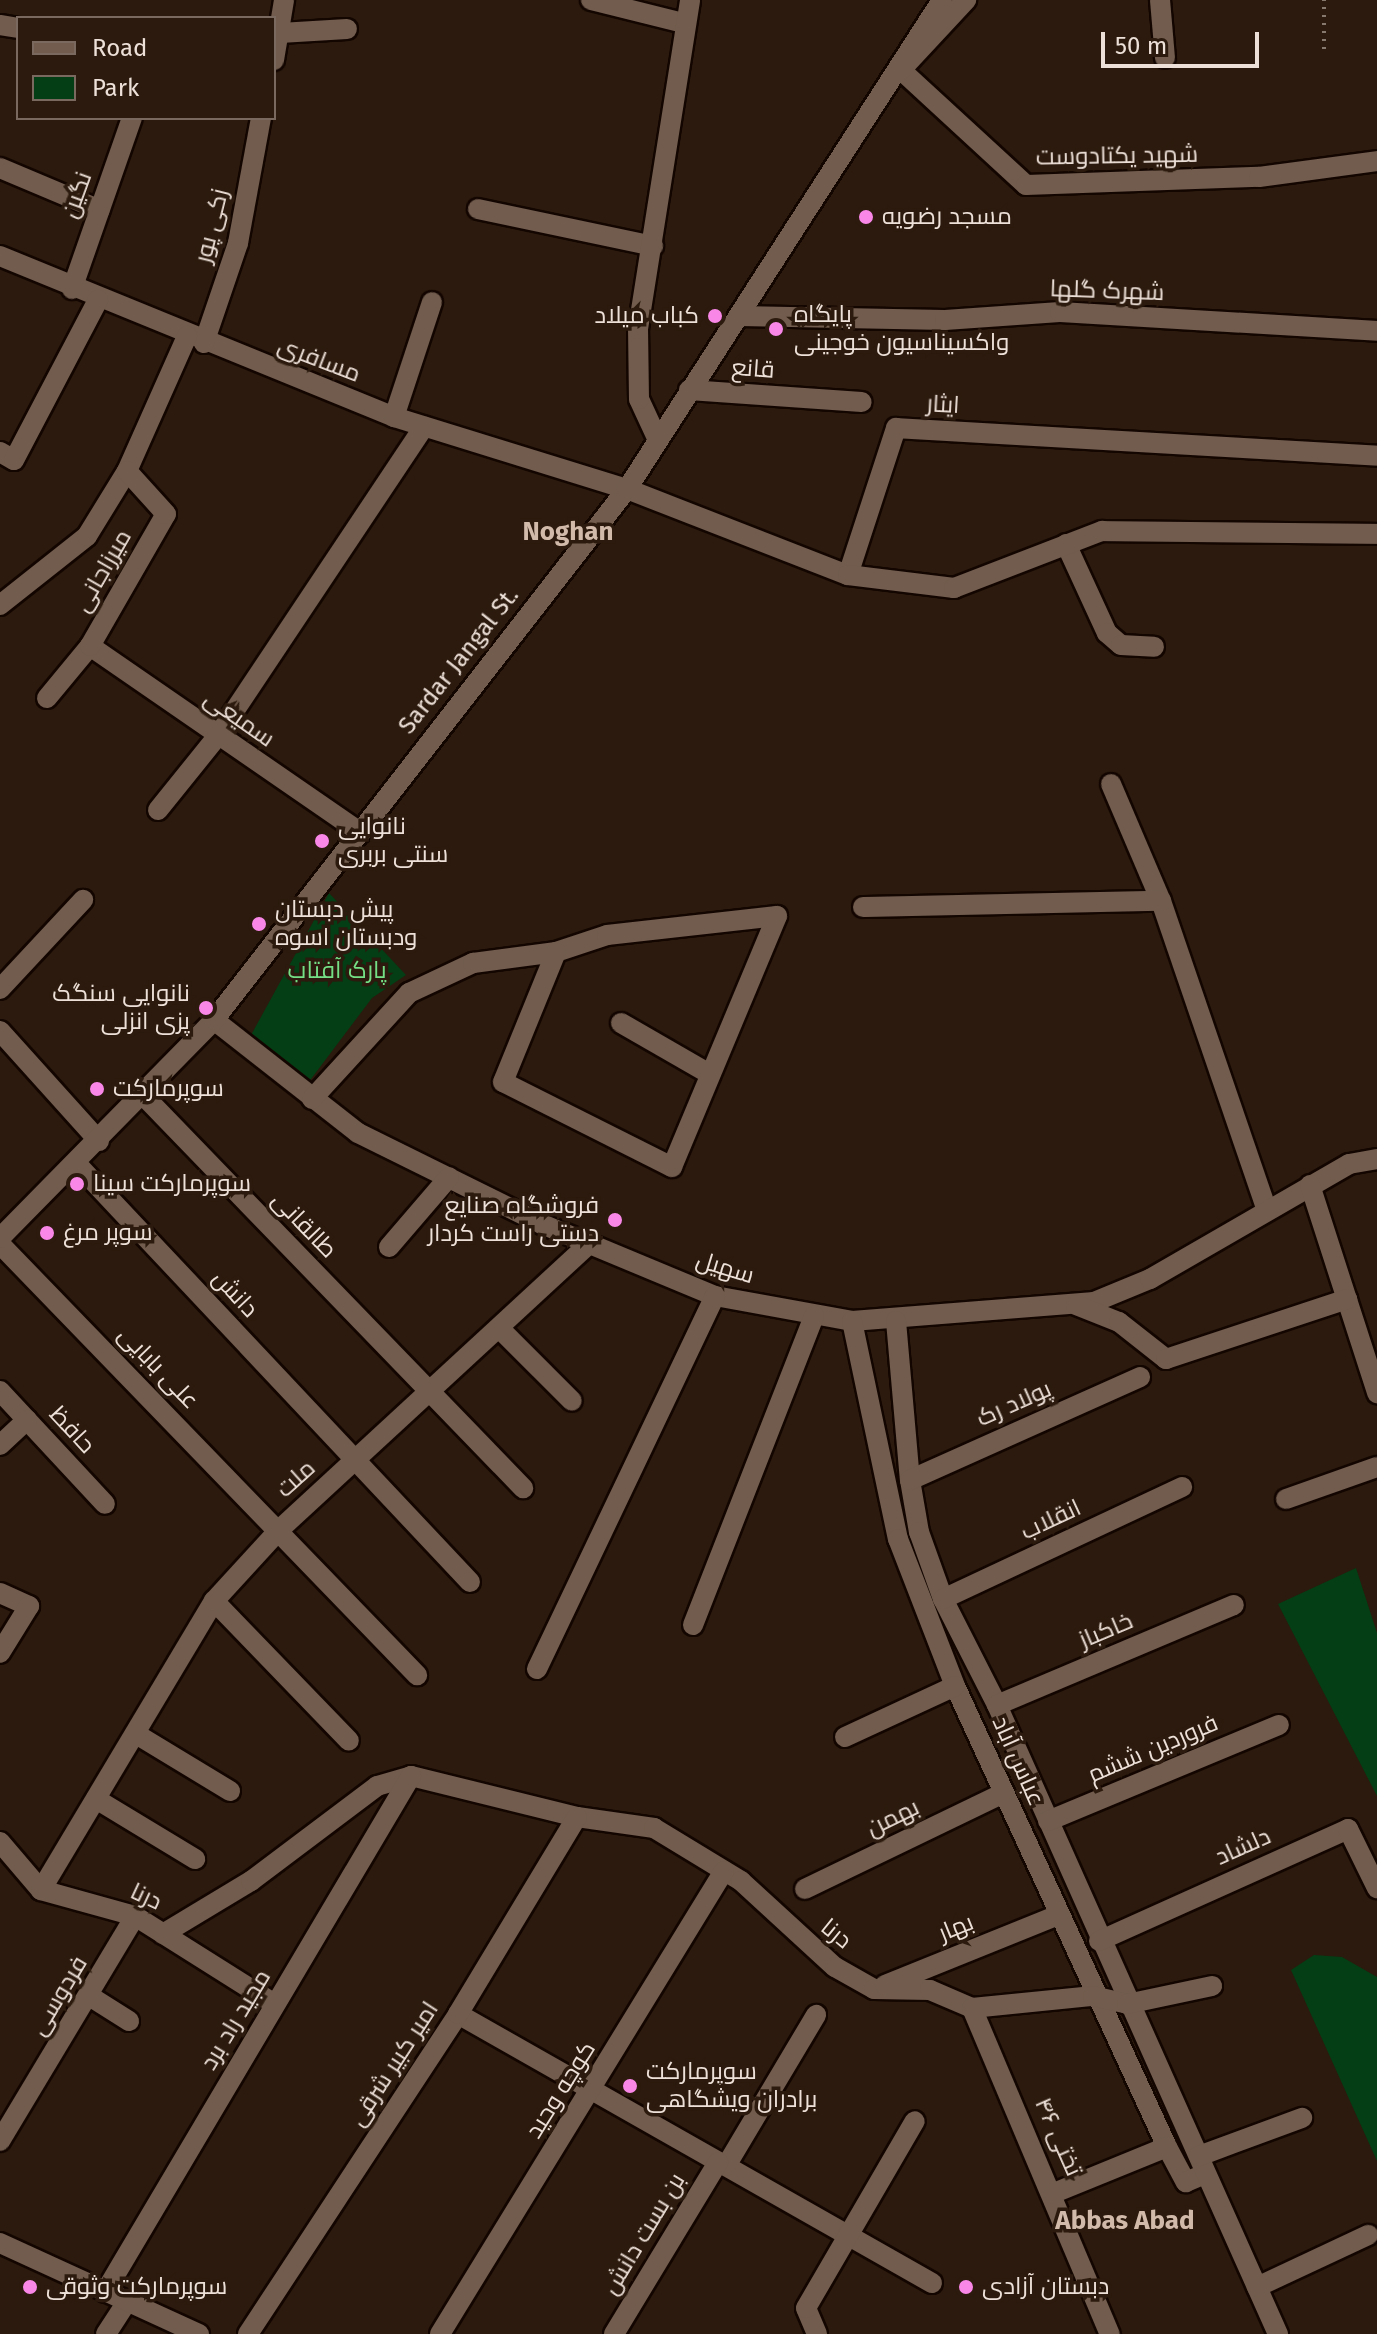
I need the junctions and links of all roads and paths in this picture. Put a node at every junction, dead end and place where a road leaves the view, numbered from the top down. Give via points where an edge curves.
1 (284, 0) edge
2 (591, 0) edge
3 (690, 0) edge
4 (942, 0) edge
5 (966, 0) edge
6 (1160, 0) edge
7 (1324, 0) edge
8 (683, 23) junction
9 (347, 29) dead end
10 (1324, 49) dead end
11 (276, 50) edge
12 (1165, 58) dead end
13 (901, 70) junction
14 (131, 120) edge
15 (261, 120) edge
16 (1377, 161) edge
17 (0, 168) edge
18 (478, 209) dead end
19 (100, 210) junction
20 (653, 246) junction
21 (0, 256) edge
22 (72, 289) junction
23 (98, 300) junction
24 (432, 302) dead end
25 (739, 316) junction
26 (1377, 331) edge
27 (195, 340) junction
28 (689, 390) junction
29 (862, 402) dead end
30 (394, 417) junction
31 (424, 427) junction
32 (657, 438) junction
33 (0, 452) edge
34 (1377, 456) edge
35 (127, 471) junction
36 (627, 489) junction
37 (1377, 534) edge
38 (1066, 544) junction
39 (848, 575) junction
40 (0, 605) edge
41 (90, 646) junction
42 (1154, 647) dead end
43 (47, 698) dead end
44 (217, 737) junction
45 (1111, 784) dead end
46 (158, 810) dead end
47 (361, 833) junction
48 (83, 900) dead end
49 (1161, 901) junction
50 (863, 907) dead end
51 (556, 952) junction
52 (0, 989) edge
53 (214, 1020) junction
54 (621, 1023) dead end
55 (0, 1031) edge
56 (708, 1073) junction
57 (143, 1095) junction
58 (312, 1099) junction
59 (99, 1141) junction
60 (1377, 1159) edge
61 (76, 1163) junction
62 (449, 1177) junction
63 (1310, 1185) junction
64 (1266, 1208) junction
65 (0, 1241) edge
66 (588, 1245) junction
67 (389, 1247) dead end
68 (715, 1296) junction
69 (1347, 1299) junction
70 (1076, 1305) junction
71 (814, 1316) junction
72 (852, 1321) junction
73 (896, 1321) junction
74 (501, 1330) junction
75 (1373, 1367) edge
76 (1140, 1377) dead end
77 (0, 1391) edge
78 (428, 1391) junction
79 (1377, 1393) edge
80 (572, 1401) dead end
81 (27, 1420) junction
82 (0, 1445) edge
83 (355, 1461) junction
84 (1377, 1467) edge
85 (910, 1480) junction
86 (1182, 1487) dead end
87 (523, 1488) dead end
88 (1286, 1499) dead end
89 (105, 1504) dead end
90 (280, 1529) junction
91 (470, 1582) dead end
92 (0, 1593) edge
93 (943, 1599) junction
94 (214, 1601) junction
95 (1234, 1605) dead end
96 (693, 1625) dead end
97 (0, 1653) edge
98 (537, 1669) dead end
99 (417, 1675) dead end
100 (955, 1686) junction
101 (997, 1705) junction
102 (1279, 1725) dead end
103 (136, 1734) junction
104 (845, 1737) dead end
105 (349, 1741) dead end
106 (411, 1776) junction
107 (230, 1791) dead end
108 (1004, 1793) junction
109 (96, 1799) junction
110 (577, 1817) junction
111 (1048, 1821) junction
112 (0, 1842) edge
113 (195, 1859) dead end
114 (724, 1871) junction
115 (1377, 1888) edge
116 (805, 1889) dead end
117 (41, 1890) junction
118 (1058, 1915) junction
119 (135, 1916) junction
120 (163, 1934) junction
121 (1099, 1941) junction
122 (1212, 1986) dead end
123 (874, 1989) junction
124 (1093, 1996) junction
125 (91, 1997) junction
126 (275, 2004) junction
127 (1127, 2004) junction
128 (972, 2008) junction
129 (458, 2014) junction
130 (816, 2015) dead end
131 (129, 2021) dead end
132 (592, 2090) junction
133 (1302, 2118) dead end
134 (915, 2121) dead end
135 (0, 2141) edge
136 (1167, 2147) junction
137 (722, 2164) junction
138 (1202, 2165) junction
139 (1054, 2193) junction
140 (1368, 2235) dead end
141 (850, 2236) junction
142 (0, 2244) edge
143 (932, 2283) dead end
144 (1257, 2287) junction
145 (105, 2292) junction
146 (127, 2302) junction
147 (106, 2334) edge
148 (199, 2334) edge
149 (248, 2334) edge
150 (440, 2334) edge
151 (614, 2334) edge
152 (817, 2334) edge
153 (1110, 2334) edge
154 (1278, 2334) edge

1 - 11 street
2 - 8 street
3 - 8 street
4 - 13 street via 906,49
5 - 13 street
6 - 12 street
7 - 10 path
8 - 20 street
9 - 11 street
13 - 16 street, شهید یکتادوست via 1026,185 1259,177
13 - 25 street, Sardar Jangal St.
14 - 19 street, نگین
15 - 27 street, زکی پور via 238,243
17 - 19 street
18 - 20 street
19 - 22 street, نگین
20 - 32 street via 638,329 639,399
21 - 22 street, مسافری
22 - 23 street, مسافری
23 - 27 street, مسافری
23 - 33 street via 14,460
24 - 30 street
25 - 26 street, شهرک گلها via 945,320 1060,312
25 - 28 street, Sardar Jangal St.
27 - 30 street, مسافری
27 - 35 street, زکی پور
28 - 29 street, قانع
28 - 32 street, Sardar Jangal St.
30 - 31 street, مسافری
31 - 36 street, مسافری
31 - 44 street
32 - 36 street, Sardar Jangal St.
34 - 39 street, ایثار via 896,428
35 - 40 street, زکی پور via 87,536
35 - 41 street, میرزاجانی via 166,514
36 - 39 street
36 - 47 street, Sardar Jangal St.
37 - 38 street via 1102,531
38 - 39 street via 954,588
38 - 42 street via 1107,633 1121,645
41 - 43 street, میرزاجانی
41 - 44 street, سمیعی
44 - 46 street
44 - 47 street, سمیعی
45 - 49 street
47 - 53 street, Sardar Jangal St.
48 - 52 street
49 - 50 street
49 - 64 street
51 - 56 street via 607,935 777,916
51 - 56 street via 503,1082 672,1167
51 - 58 street via 473,963 409,993
53 - 57 street, Sardar Jangal St.
53 - 58 street, سهیل
54 - 56 street
55 - 59 street
57 - 59 street, Sardar Jangal St.
57 - 78 street, طالقانی
58 - 62 street, سهیل via 358,1133
59 - 61 street, Sardar Jangal St.
60 - 63 street, سهیل via 1349,1164
61 - 65 street, Sardar Jangal St.
61 - 83 street, دانش
62 - 66 street, سهیل
62 - 67 street
63 - 64 street, سهیل
63 - 69 street
64 - 70 street, سهیل via 1150,1279
65 - 90 street, علی بابایی
66 - 68 street, سهیل
66 - 74 street, ملت
68 - 71 street, سهیل
68 - 98 street
69 - 70 street via 1166,1359 1119,1322
69 - 75 street
70 - 73 street, سهیل
71 - 72 street, سهیل
71 - 96 street
72 - 73 street, سهیل
72 - 100 street, عباس آباد via 898,1539
73 - 85 street, عباس آباد
74 - 78 street, ملت
74 - 80 street
75 - 79 street
76 - 85 street, پولاد رک
77 - 81 street, حافظ
78 - 83 street, ملت
78 - 87 street, طالقانی
81 - 82 street
81 - 89 street, حافظ
83 - 90 street, ملت
83 - 91 street, دانش
84 - 88 street
85 - 93 street, عباس آباد via 919,1532
86 - 93 street, انقلاب
90 - 94 street, ملت
90 - 99 street, علی بابایی
92 - 97 street via 29,1606
93 - 101 street, عباس آباد
94 - 103 street, ملت
94 - 105 street
95 - 101 street, خاکباز
100 - 104 street
100 - 108 street, عباس آباد
101 - 111 street, عباس آباد
102 - 111 street, فروردین ششم
103 - 107 street
103 - 109 street, ملت
106 - 110 street, درنا
106 - 120 street via 377,1786 251,1881
106 - 126 street, مجید راد برد
108 - 116 street, بهمن
108 - 118 street, عباس آباد
109 - 113 street
109 - 117 street, ملت
110 - 114 street, درنا via 654,1828
110 - 129 street, امیر کبیر شرقی
111 - 121 street, عباس آباد
112 - 117 street
114 - 123 street, درنا via 835,1967
114 - 132 street, کوچه وحید
115 - 121 street, دلشاد via 1348,1829
117 - 119 street, درنا
118 - 123 street, بهار
118 - 124 street, عباس آباد
119 - 120 street, درنا
119 - 125 street, فردوسی
120 - 126 street, درنا
121 - 127 street, عباس آباد
122 - 127 street
123 - 128 street, درنا via 930,1990
124 - 127 street, درنا
124 - 128 street, درنا
124 - 136 street, عباس آباد
125 - 131 street
125 - 135 street, فردوسی
126 - 145 street, مجید راد برد
127 - 138 street, عباس آباد
128 - 139 street, تختی ۴۶
129 - 132 street
129 - 149 street, امیر کبیر شرقی
130 - 137 street, بن بست دانش
132 - 137 street
132 - 150 street, کوچه وحید
133 - 138 street
134 - 141 street
136 - 138 street, عباس آباد via 1186,2182
136 - 139 street
137 - 141 street
137 - 151 street, بن بست دانش
138 - 144 street, عباس آباد
139 - 153 street, تختی ۴۶
140 - 144 street
141 - 143 street
141 - 152 street via 806,2308
142 - 145 street
144 - 154 street, عباس آباد
145 - 146 street
146 - 147 street
146 - 148 street

